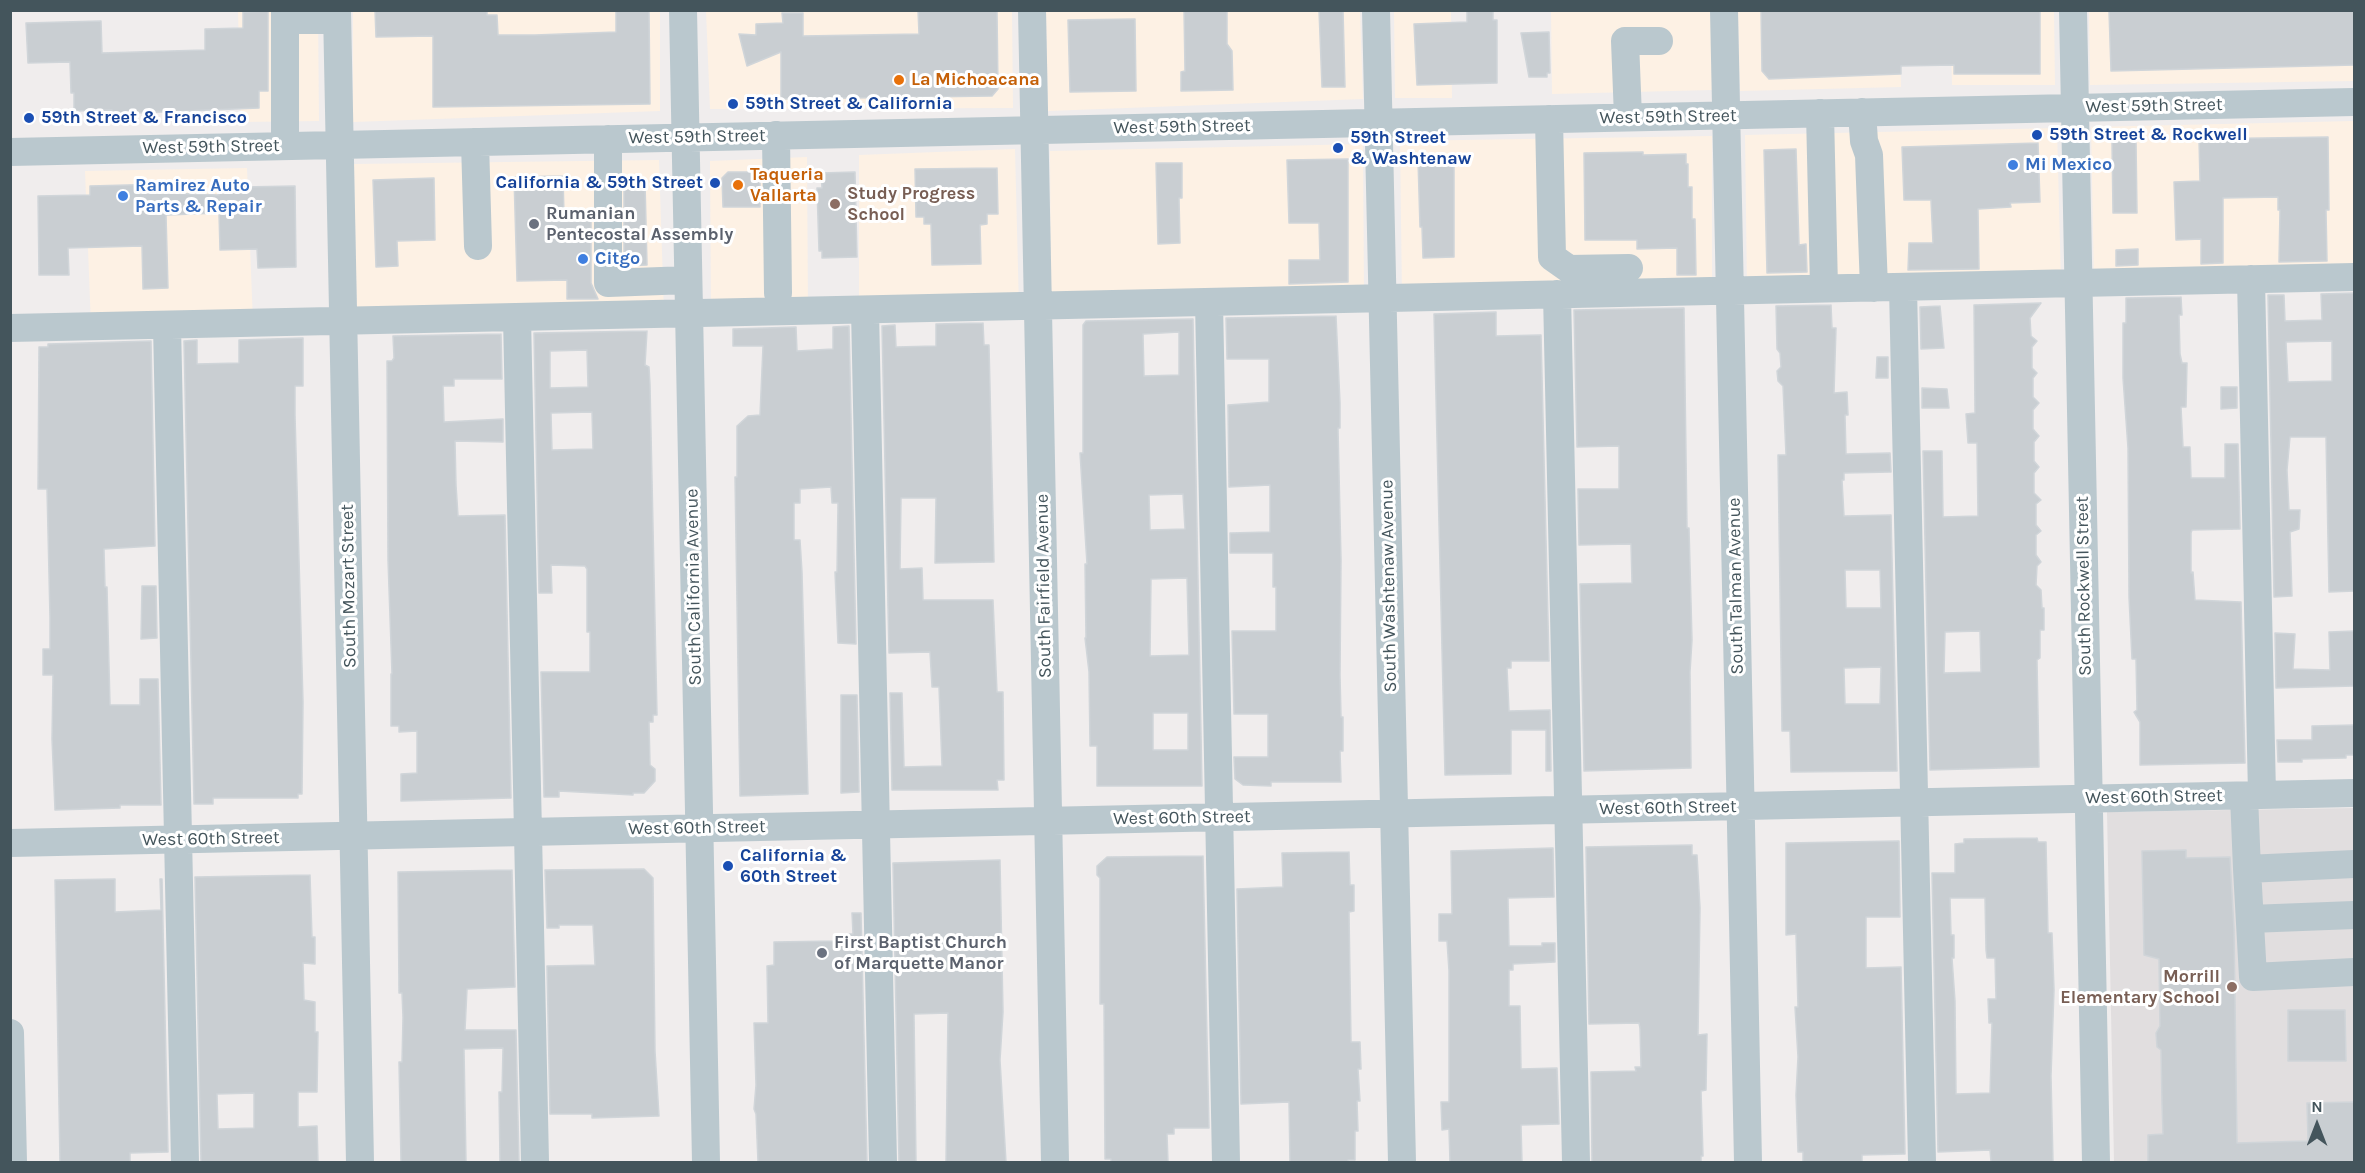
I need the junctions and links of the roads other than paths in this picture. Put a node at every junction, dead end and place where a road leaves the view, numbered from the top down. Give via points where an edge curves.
1 (682, 10) edge
2 (1032, 10) edge
3 (1376, 10) edge
4 (1724, 10) edge
5 (2073, 10) edge
6 (285, 15) edge
7 (337, 15) edge
8 (1659, 41) dead end
9 (2355, 102) edge
10 (2075, 108) junction
11 (1862, 112) junction
12 (1820, 113) junction
13 (1726, 116) junction
14 (1628, 117) junction
15 (1549, 119) junction
16 (1378, 123) junction
17 (1034, 130) junction
18 (776, 135) junction
19 (685, 137) junction
20 (608, 139) junction
21 (475, 142) junction
22 (339, 145) junction
23 (285, 146) junction
24 (10, 152) edge
25 (478, 246) dead end
26 (1629, 268) dead end
27 (2355, 277) edge
28 (2251, 279) junction
29 (688, 280) junction
30 (2078, 283) junction
31 (1565, 286) junction
32 (1903, 287) junction
33 (1824, 288) junction
34 (1874, 288) junction
35 (1730, 291) junction
36 (778, 292) dead end
37 (1383, 298) junction
38 (1209, 302) junction
39 (1038, 306) junction
40 (865, 310) junction
41 (689, 314) junction
42 (517, 317) junction
43 (343, 321) junction
44 (167, 325) junction
45 (10, 328) edge
46 (2253, 795) junction
47 (2089, 799) junction
48 (2354, 801) edge
49 (1914, 802) junction
50 (1741, 806) junction
51 (1568, 810) junction
52 (1395, 814) junction
53 (1220, 817) junction
54 (1048, 821) junction
55 (876, 825) junction
56 (699, 828) junction
57 (528, 832) junction
58 (354, 836) junction
59 (180, 839) junction
60 (10, 843) edge
61 (2355, 864) edge
62 (2247, 869) junction
63 (2355, 915) edge
64 (2250, 919) junction
65 (2355, 972) edge
66 (10, 1033) edge
67 (13, 1162) edge
68 (185, 1162) edge
69 (360, 1162) edge
70 (534, 1162) edge
71 (706, 1162) edge
72 (883, 1162) edge
73 (1055, 1162) edge
74 (1226, 1162) edge
75 (1402, 1162) edge
76 (1576, 1162) edge
77 (1748, 1162) edge
78 (1922, 1162) edge
79 (2096, 1162) edge

1 - 19 street, South California Avenue
2 - 17 street, South Fairfield Avenue
3 - 16 street, South Washtenaw Avenue
4 - 13 street, South Talman Avenue
5 - 10 street, South Rockwell Street
6 - 7 street
6 - 23 street
7 - 22 street, South Mozart Street
8 - 14 street via 1625,41
9 - 10 street, West 59th Street
10 - 11 street, West 59th Street
10 - 30 street, South Rockwell Street
11 - 12 street, West 59th Street
11 - 34 street via 1869,155
12 - 13 street, West 59th Street
12 - 33 street
13 - 14 street, West 59th Street
13 - 35 street, South Talman Avenue
14 - 15 street, West 59th Street
15 - 16 street, West 59th Street
15 - 31 street via 1552,257
16 - 17 street, West 59th Street
16 - 37 street, South Washtenaw Avenue
17 - 18 street, West 59th Street
17 - 39 street, South Fairfield Avenue
18 - 19 street, West 59th Street
18 - 36 street
19 - 20 street, West 59th Street
19 - 29 street, South California Avenue
20 - 21 street, West 59th Street
20 - 29 street via 608,284
21 - 22 street, West 59th Street
21 - 25 street
22 - 23 street, West 59th Street
22 - 43 street, South Mozart Street
23 - 24 street, West 59th Street
26 - 31 street
27 - 28 street
28 - 30 street
28 - 46 street
29 - 41 street, South California Avenue
30 - 32 street
30 - 47 street, South Rockwell Street
31 - 35 street
31 - 37 street
31 - 51 street
32 - 34 street
32 - 49 street
33 - 34 street
33 - 35 street
35 - 50 street, South Talman Avenue
37 - 38 street
37 - 52 street, South Washtenaw Avenue
38 - 39 street
38 - 53 street
39 - 40 street
39 - 54 street, South Fairfield Avenue
40 - 41 street
40 - 55 street
41 - 42 street
41 - 56 street, South California Avenue
42 - 43 street
42 - 57 street
43 - 44 street
43 - 58 street, South Mozart Street
44 - 45 street
44 - 59 street
46 - 47 street, West 60th Street
46 - 48 street, West 60th Street
46 - 62 street
47 - 49 street, West 60th Street
47 - 79 street, South Rockwell Street
49 - 50 street, West 60th Street
49 - 78 street
50 - 51 street, West 60th Street
50 - 77 street, South Talman Avenue
51 - 52 street, West 60th Street
51 - 76 street
52 - 53 street, West 60th Street
52 - 75 street, South Washtenaw Avenue
53 - 54 street, West 60th Street
53 - 74 street
54 - 55 street, West 60th Street
54 - 73 street, South Fairfield Avenue
55 - 56 street, West 60th Street
55 - 72 street
56 - 57 street, West 60th Street
56 - 71 street, South California Avenue
57 - 58 street, West 60th Street
57 - 70 street
58 - 59 street, West 60th Street
58 - 69 street, South Mozart Street
59 - 60 street, West 60th Street
59 - 68 street
61 - 62 street
62 - 64 street
63 - 64 street
64 - 65 street via 2253,977
66 - 67 street

